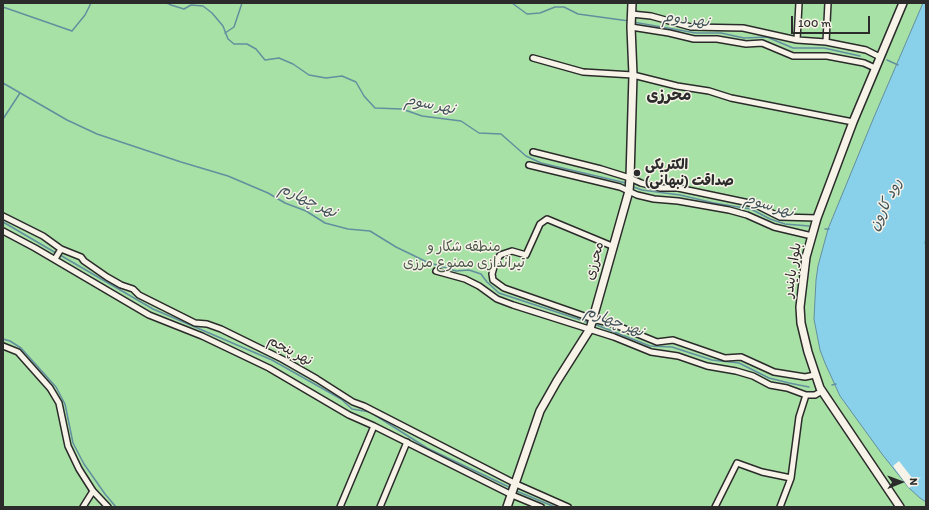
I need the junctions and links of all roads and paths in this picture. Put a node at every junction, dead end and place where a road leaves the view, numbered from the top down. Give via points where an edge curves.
1 (632, 3) edge
2 (799, 3) edge
3 (828, 3) edge
4 (903, 3) edge
5 (631, 21) junction
6 (797, 40) junction
7 (826, 42) junction
8 (880, 56) junction
9 (533, 58) dead end
10 (875, 68) junction
11 (633, 75) junction
12 (853, 122) junction
13 (532, 152) dead end
14 (528, 164) dead end
15 (630, 185) junction
16 (3, 216) edge
17 (817, 218) junction
18 (3, 231) edge
19 (812, 236) junction
20 (612, 246) junction
21 (58, 254) junction
22 (436, 271) dead end
23 (592, 324) junction
24 (3, 346) edge
25 (815, 375) junction
26 (822, 391) junction
27 (806, 395) junction
28 (374, 426) junction
29 (406, 442) junction
30 (791, 478) junction
31 (514, 490) junction
32 (93, 492) junction
33 (82, 507) edge
34 (108, 507) edge
35 (340, 507) edge
36 (380, 507) edge
37 (507, 507) edge
38 (541, 507) edge
39 (568, 507) edge
40 (715, 507) edge
41 (780, 507) edge
42 (900, 507) edge

1 - 5 street, محرزی
2 - 6 street
3 - 7 street
4 - 8 street, بلوار بایندر
5 - 6 street via 651,16 691,27 743,28
5 - 10 street via 694,39 762,44 793,56 827,56 864,63
5 - 11 street, محرزی
6 - 7 street
7 - 8 street via 866,50
8 - 10 street, بلوار بایندر
9 - 11 street via 583,72
10 - 12 street, بلوار بایندر
11 - 12 street via 731,98
11 - 15 street, محرزی
12 - 17 street, بلوار بایندر
13 - 15 street via 601,169
14 - 15 street via 620,187
15 - 17 street via 641,183 660,188 678,188 754,204 780,217
15 - 19 street via 637,195 729,210 747,215 774,228
15 - 20 street, محرزی
16 - 21 street, نهر پنجم via 43,236
17 - 19 street, بلوار بایندر
18 - 21 street, نهر پنجم
19 - 25 street, بلوار بایندر via 806,257 800,307 801,323
20 - 23 street, محرزی
20 - 23 street via 547,219 540,224 526,255 512,251 500,255 492,274 493,280 504,288
21 - 28 street, نهر پنجم via 149,315 202,336 262,365 349,415
21 - 31 street, نهر پنجم via 81,257 107,277 133,289 139,295 195,322 221,329 282,359 353,402
22 - 23 street via 465,279 497,299 513,305
23 - 25 street via 613,324 657,342 674,340 725,358 741,357 774,372 804,377
23 - 27 street via 614,337 651,352 736,371 770,385
23 - 31 street, محرزی via 540,411
24 - 32 street via 18,352 50,388 59,403 68,446
25 - 26 street, بلوار بایندر
26 - 27 street via 815,395
26 - 42 street, بلوار بایندر
27 - 30 street via 799,417
28 - 29 street, نهر پنجم
28 - 35 street
29 - 31 street, نهر پنجم
29 - 36 street
30 - 40 street via 737,463
30 - 41 street
31 - 37 street, محرزی
31 - 38 street, نهر پنجم
31 - 39 street, نهر پنجم
32 - 33 street
32 - 34 street

